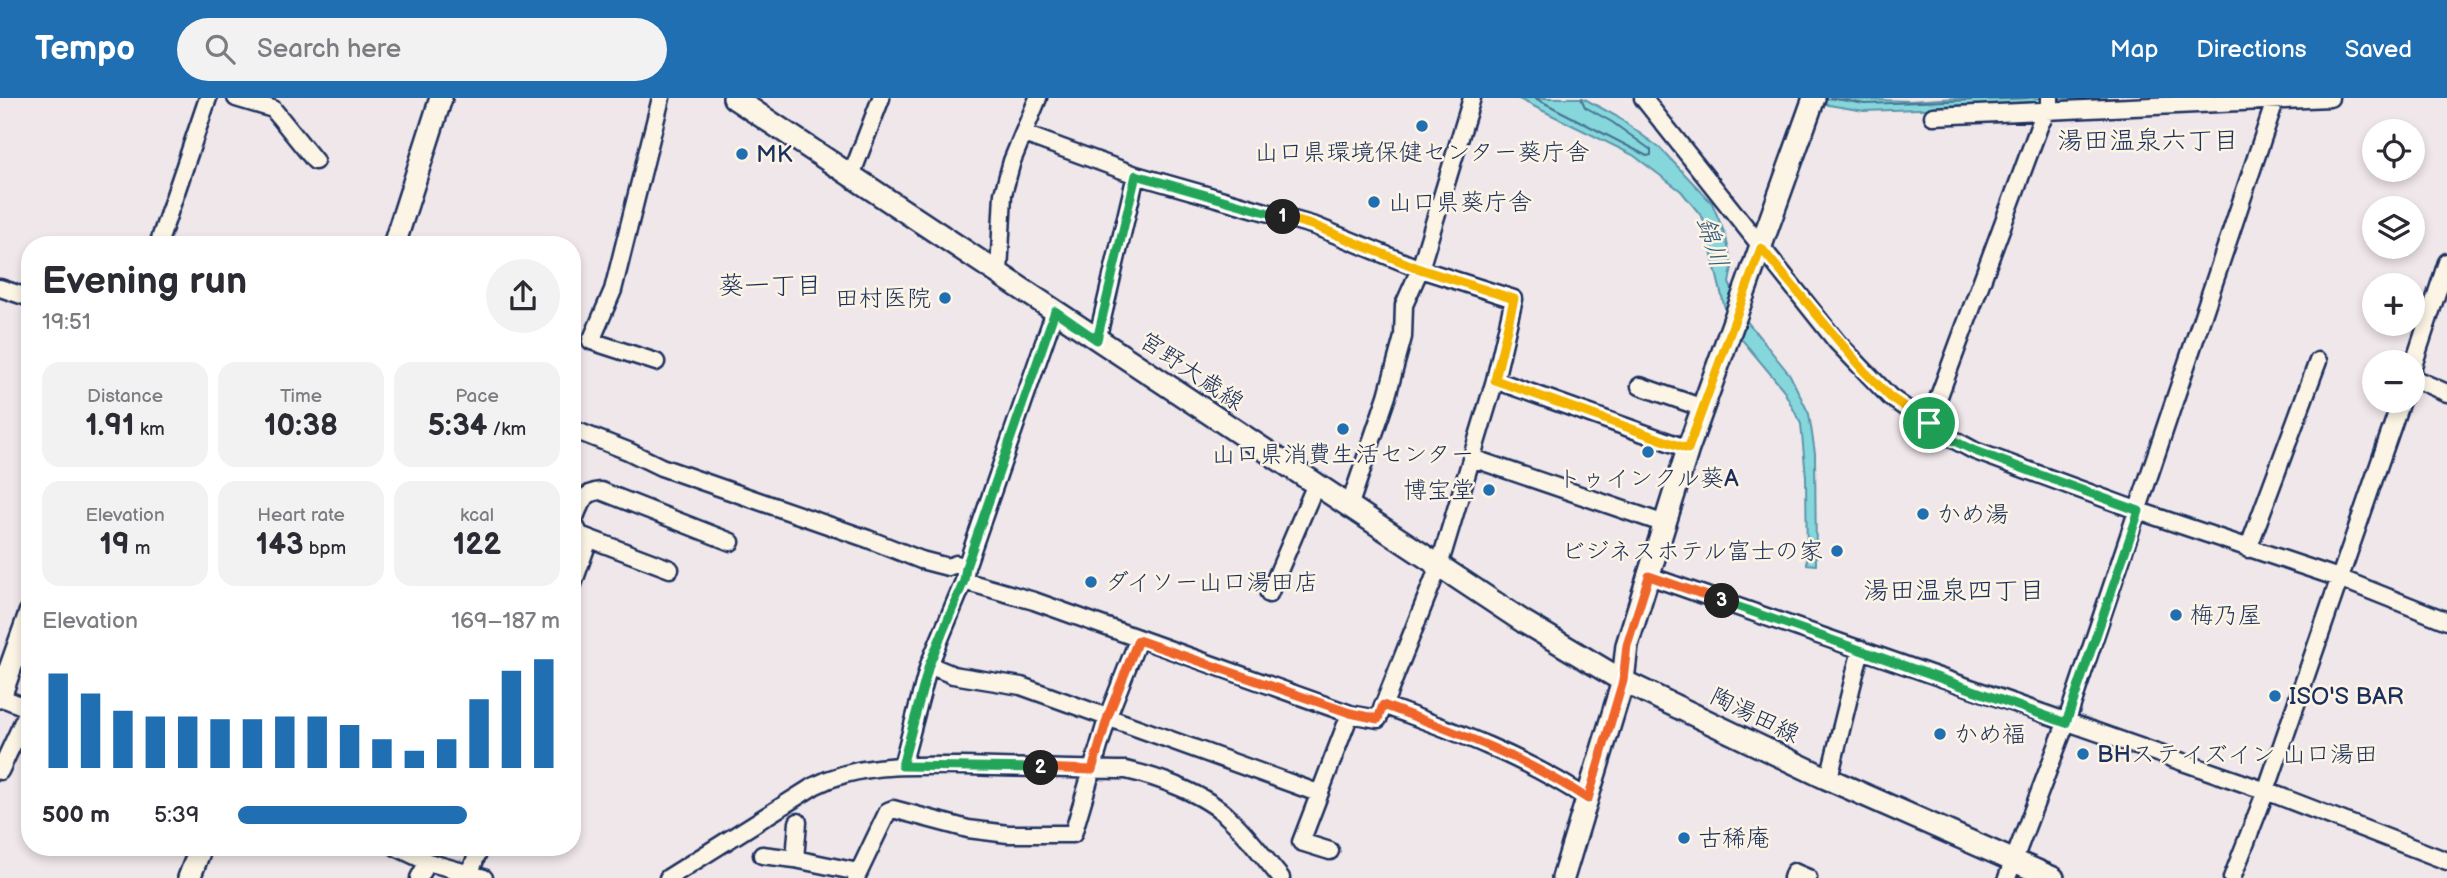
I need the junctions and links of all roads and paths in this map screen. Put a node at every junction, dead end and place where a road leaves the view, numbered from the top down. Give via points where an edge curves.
1 (208, 98) edge
2 (236, 98) edge
3 (441, 98) edge
4 (661, 98) edge
5 (734, 98) edge
6 (881, 98) edge
7 (1038, 98) edge
8 (1472, 98) edge
9 (1643, 98) edge
10 (2330, 98) edge
11 (2276, 99) edge
12 (1813, 100) edge
13 (2049, 106) edge
14 (1934, 116) dead end
15 (1024, 134) junction
16 (315, 161) dead end
17 (1136, 175) junction
18 (851, 176) junction
19 (161, 236) edge
20 (397, 236) edge
21 (1761, 248) junction
22 (2447, 262) edge
23 (1420, 269) junction
24 (999, 273) junction
25 (0, 288) edge
26 (21, 295) edge
27 (1055, 311) junction
28 (1097, 340) junction
29 (2418, 350) edge
30 (2318, 361) dead end
31 (656, 362) dead end
32 (1495, 380) junction
33 (2425, 383) edge
34 (1640, 386) dead end
35 (2447, 393) edge
36 (1703, 408) junction
37 (2397, 413) edge
38 (1929, 423) junction
39 (581, 433) edge
40 (1688, 449) junction
41 (1472, 458) junction
42 (1315, 484) junction
43 (581, 503) edge
44 (1349, 506) junction
45 (2139, 511) junction
46 (1665, 524) junction
47 (581, 536) edge
48 (589, 538) junction
49 (731, 542) dead end
50 (2248, 549) junction
51 (581, 561) edge
52 (1439, 566) junction
53 (670, 569) dead end
54 (965, 574) junction
55 (1649, 576) junction
56 (2339, 578) junction
57 (1269, 594) dead end
58 (2447, 621) edge
59 (21, 638) edge
60 (1138, 640) junction
61 (1861, 649) junction
62 (929, 665) junction
63 (1623, 681) junction
64 (0, 697) edge
65 (1383, 705) junction
66 (21, 706) edge
67 (1350, 713) junction
68 (1108, 716) junction
69 (2066, 723) junction
70 (21, 726) edge
71 (902, 766) junction
72 (1092, 770) junction
73 (0, 771) edge
74 (1829, 778) junction
75 (2266, 791) junction
76 (1318, 793) junction
77 (1588, 799) junction
78 (798, 822) dead end
79 (1330, 851) dead end
80 (762, 855) dead end
81 (198, 856) edge
82 (415, 856) edge
83 (479, 856) edge
84 (795, 859) junction
85 (2447, 861) edge
86 (428, 862) junction
87 (2010, 869) edge
88 (857, 875) edge
89 (477, 876) edge
90 (189, 878) edge
91 (419, 878) edge
92 (668, 878) edge
93 (1281, 878) edge
94 (1563, 878) edge
95 (1792, 878) edge
96 (1808, 878) edge
97 (2053, 878) edge
98 (2232, 878) edge

1 - 19 street
2 - 16 street via 273,109
3 - 20 main road
4 - 31 street via 613,290 591,341
5 - 18 main road, 宮野大歳線
6 - 18 street
7 - 15 street
8 - 23 street
9 - 21 street
10 - 11 street
11 - 13 street
11 - 45 street
12 - 21 main road
13 - 14 street
13 - 38 street
15 - 17 street
15 - 24 street via 1003,194
17 - 23 street via 1315,226
17 - 28 street
18 - 24 main road, 宮野大歳線
21 - 36 main road
21 - 38 street via 1864,371 1890,397
22 - 29 street
23 - 32 street via 1514,299
23 - 44 street via 1404,305 1403,337 1387,396
24 - 27 main road, 宮野大歳線
25 - 26 street
27 - 28 main road, 宮野大歳線
27 - 54 street
28 - 42 main road, 宮野大歳線
30 - 50 street
32 - 40 street
32 - 41 street
33 - 35 street
34 - 36 street
36 - 40 main road
37 - 56 street
38 - 45 street via 1975,451
39 - 54 street via 661,467 921,560 948,567 956,564
40 - 46 main road
41 - 46 street
41 - 52 street
42 - 44 main road, 宮野大歳線
42 - 57 street
43 - 49 street via 590,491 601,491
44 - 52 main road, 宮野大歳線
45 - 50 street
45 - 69 street
46 - 55 main road
47 - 48 street
48 - 51 street
48 - 53 street
50 - 56 street
52 - 63 main road, 宮野大歳線
52 - 65 street
54 - 60 street
54 - 62 street
55 - 61 street
55 - 63 main road via 1627,645
56 - 58 street
56 - 75 street
59 - 64 main road
60 - 67 street
60 - 68 street
61 - 69 street
61 - 74 street
62 - 68 street via 953,675 1021,687
62 - 71 street
63 - 74 main road, 陶湯田線
63 - 77 main road
64 - 66 street
65 - 67 street via 1378,719
65 - 77 street via 1467,736 1555,777
67 - 76 street
68 - 72 street
68 - 76 street
69 - 75 street
69 - 87 street
70 - 73 street
71 - 72 street
71 - 92 street via 859,769 814,786
72 - 88 street via 1073,834 968,829 893,809
72 - 93 street via 1144,774 1210,803 1228,816
74 - 87 main road, 陶湯田線
75 - 85 street
75 - 98 street
76 - 79 street via 1301,842
77 - 94 main road
78 - 84 street
80 - 84 street
81 - 90 main road
82 - 86 street
83 - 89 street
84 - 88 street
86 - 89 street
86 - 91 street
87 - 97 main road, 陶湯田線
95 - 96 street via 1794,872

